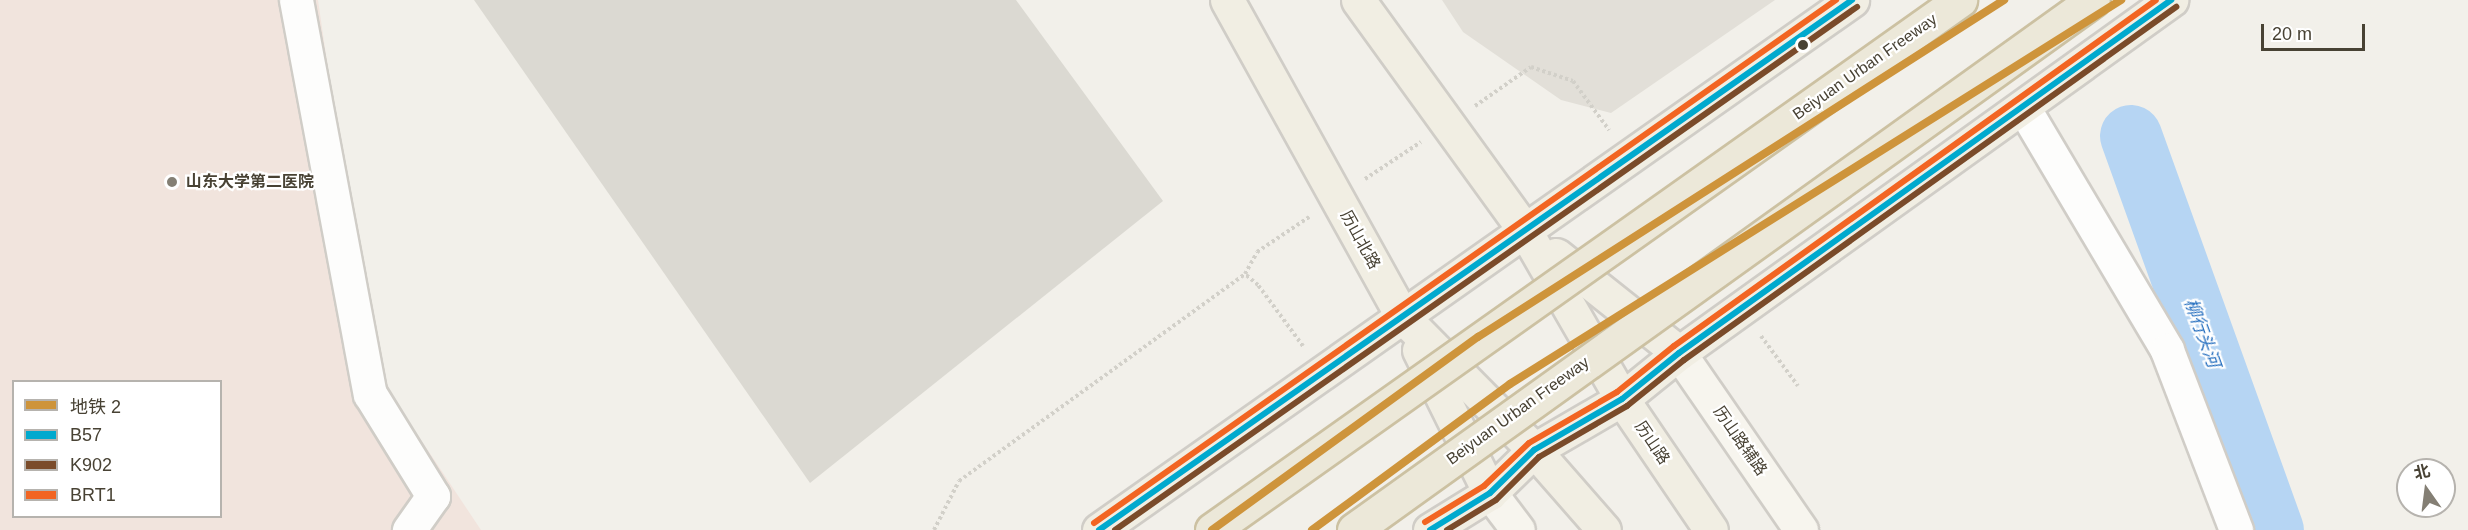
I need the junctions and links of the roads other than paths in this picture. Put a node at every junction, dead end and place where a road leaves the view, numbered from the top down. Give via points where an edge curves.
1 (296, 0) edge
2 (1227, 0) edge
3 (1358, 0) edge
4 (1852, 0) edge
5 (1960, 0) edge
6 (2093, 0) edge
7 (2171, 0) edge
8 (2023, 107) junction
9 (1524, 229) junction
10 (1402, 316) junction
11 (1679, 353) junction
12 (1622, 399) junction
13 (1534, 450) junction
14 (1490, 494) junction
15 (409, 530) edge
16 (1098, 530) edge
17 (1212, 530) edge
18 (1354, 530) edge
19 (1430, 530) edge
20 (1518, 530) edge
21 (1604, 530) edge
22 (1711, 530) edge
23 (1801, 530) edge
24 (2236, 530) edge

1 - 15 street via 370,394 433,496
2 - 10 main road, 历山北路
3 - 9 main road
4 - 9 main road
5 - 17 highway, Beiyuan Urban Freeway, bridge
6 - 18 highway, Beiyuan Urban Freeway, bridge
7 - 8 main road
8 - 11 main road
8 - 24 street via 2167,350
9 - 10 main road
9 - 11 main road
9 - 12 main road, 历山路
10 - 13 main road, 历山北路
10 - 14 main road
10 - 16 main road
11 - 12 main road
11 - 23 street, 历山路辅路
12 - 13 main road
12 - 22 main road, 历山路
13 - 14 main road
13 - 21 main road
14 - 19 main road
14 - 20 street

